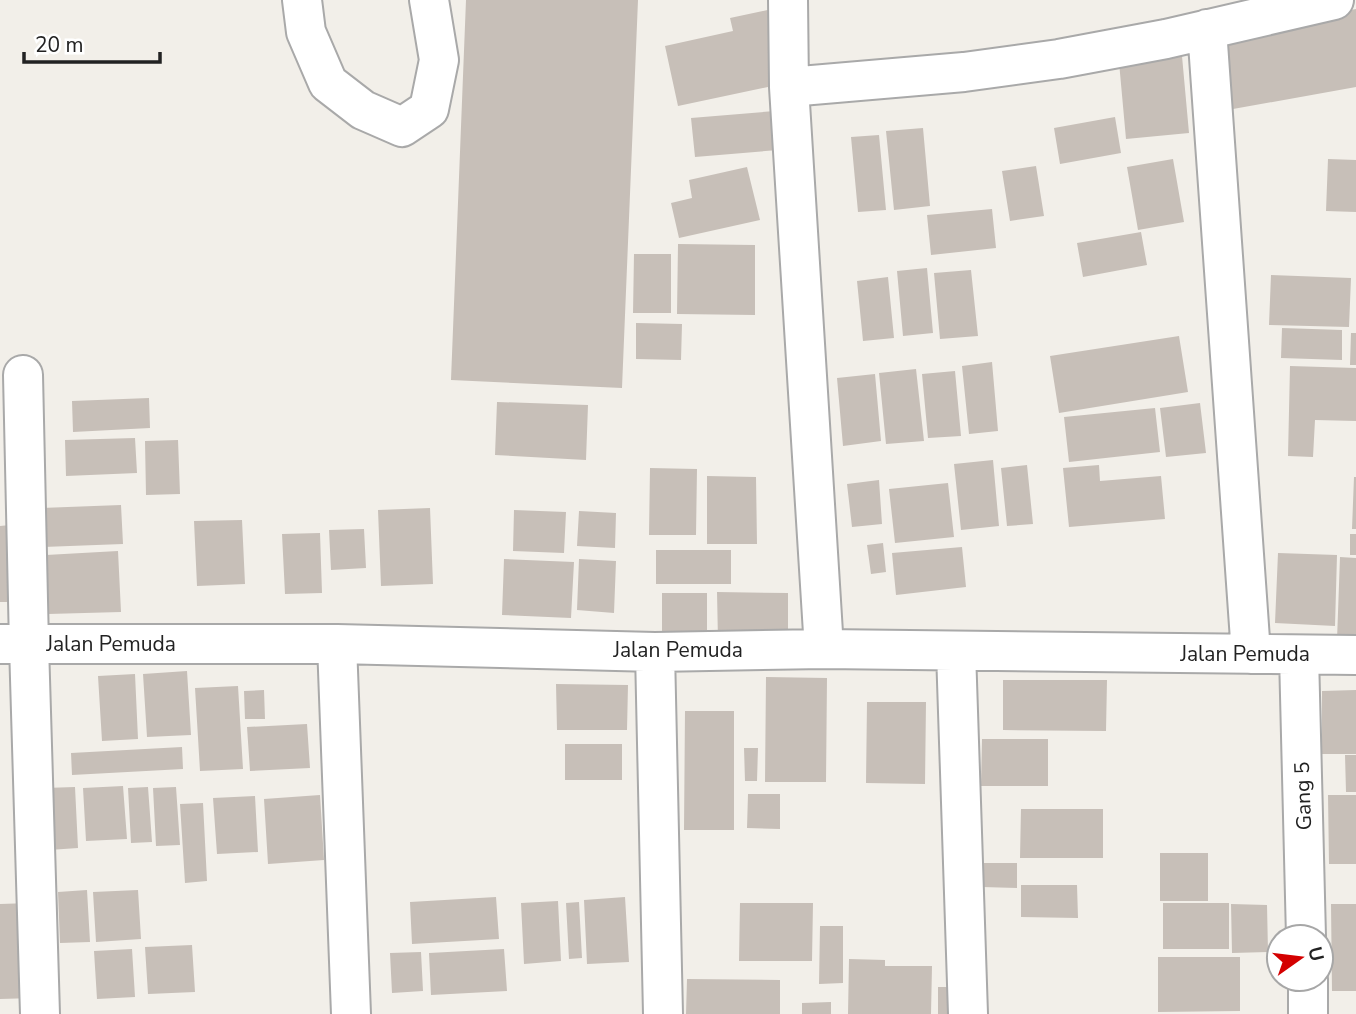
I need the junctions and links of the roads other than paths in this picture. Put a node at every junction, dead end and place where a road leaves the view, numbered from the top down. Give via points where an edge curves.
1 (302, 0) edge
2 (429, 0) edge
3 (788, 0) edge
4 (1334, 0) edge
5 (1207, 29) junction
6 (789, 87) junction
7 (23, 375) dead end
8 (14, 644) edge
9 (337, 644) junction
10 (824, 649) junction
11 (956, 651) junction
12 (655, 652) junction
13 (1251, 654) junction
14 (1356, 654) edge
15 (1299, 655) junction
16 (1306, 923) edge
17 (1308, 993) edge
18 (40, 1014) edge
19 (351, 1014) edge
20 (663, 1014) edge
21 (968, 1014) edge
22 (1308, 1014) edge

1 - 2 street via 306,32 328,83 363,110 402,127 429,109 439,60
3 - 6 street
4 - 5 street
5 - 6 street via 1059,59
5 - 13 street
6 - 10 street
7 - 8 street
8 - 9 street, Jalan Pemuda
8 - 18 street
9 - 12 street, Jalan Pemuda
9 - 19 street
10 - 11 street, Jalan Pemuda
10 - 12 street, Jalan Pemuda
11 - 13 street, Jalan Pemuda
11 - 21 street
12 - 20 street
13 - 15 street, Jalan Pemuda
14 - 15 street, Jalan Pemuda
15 - 16 street, Gang 5
17 - 22 street

